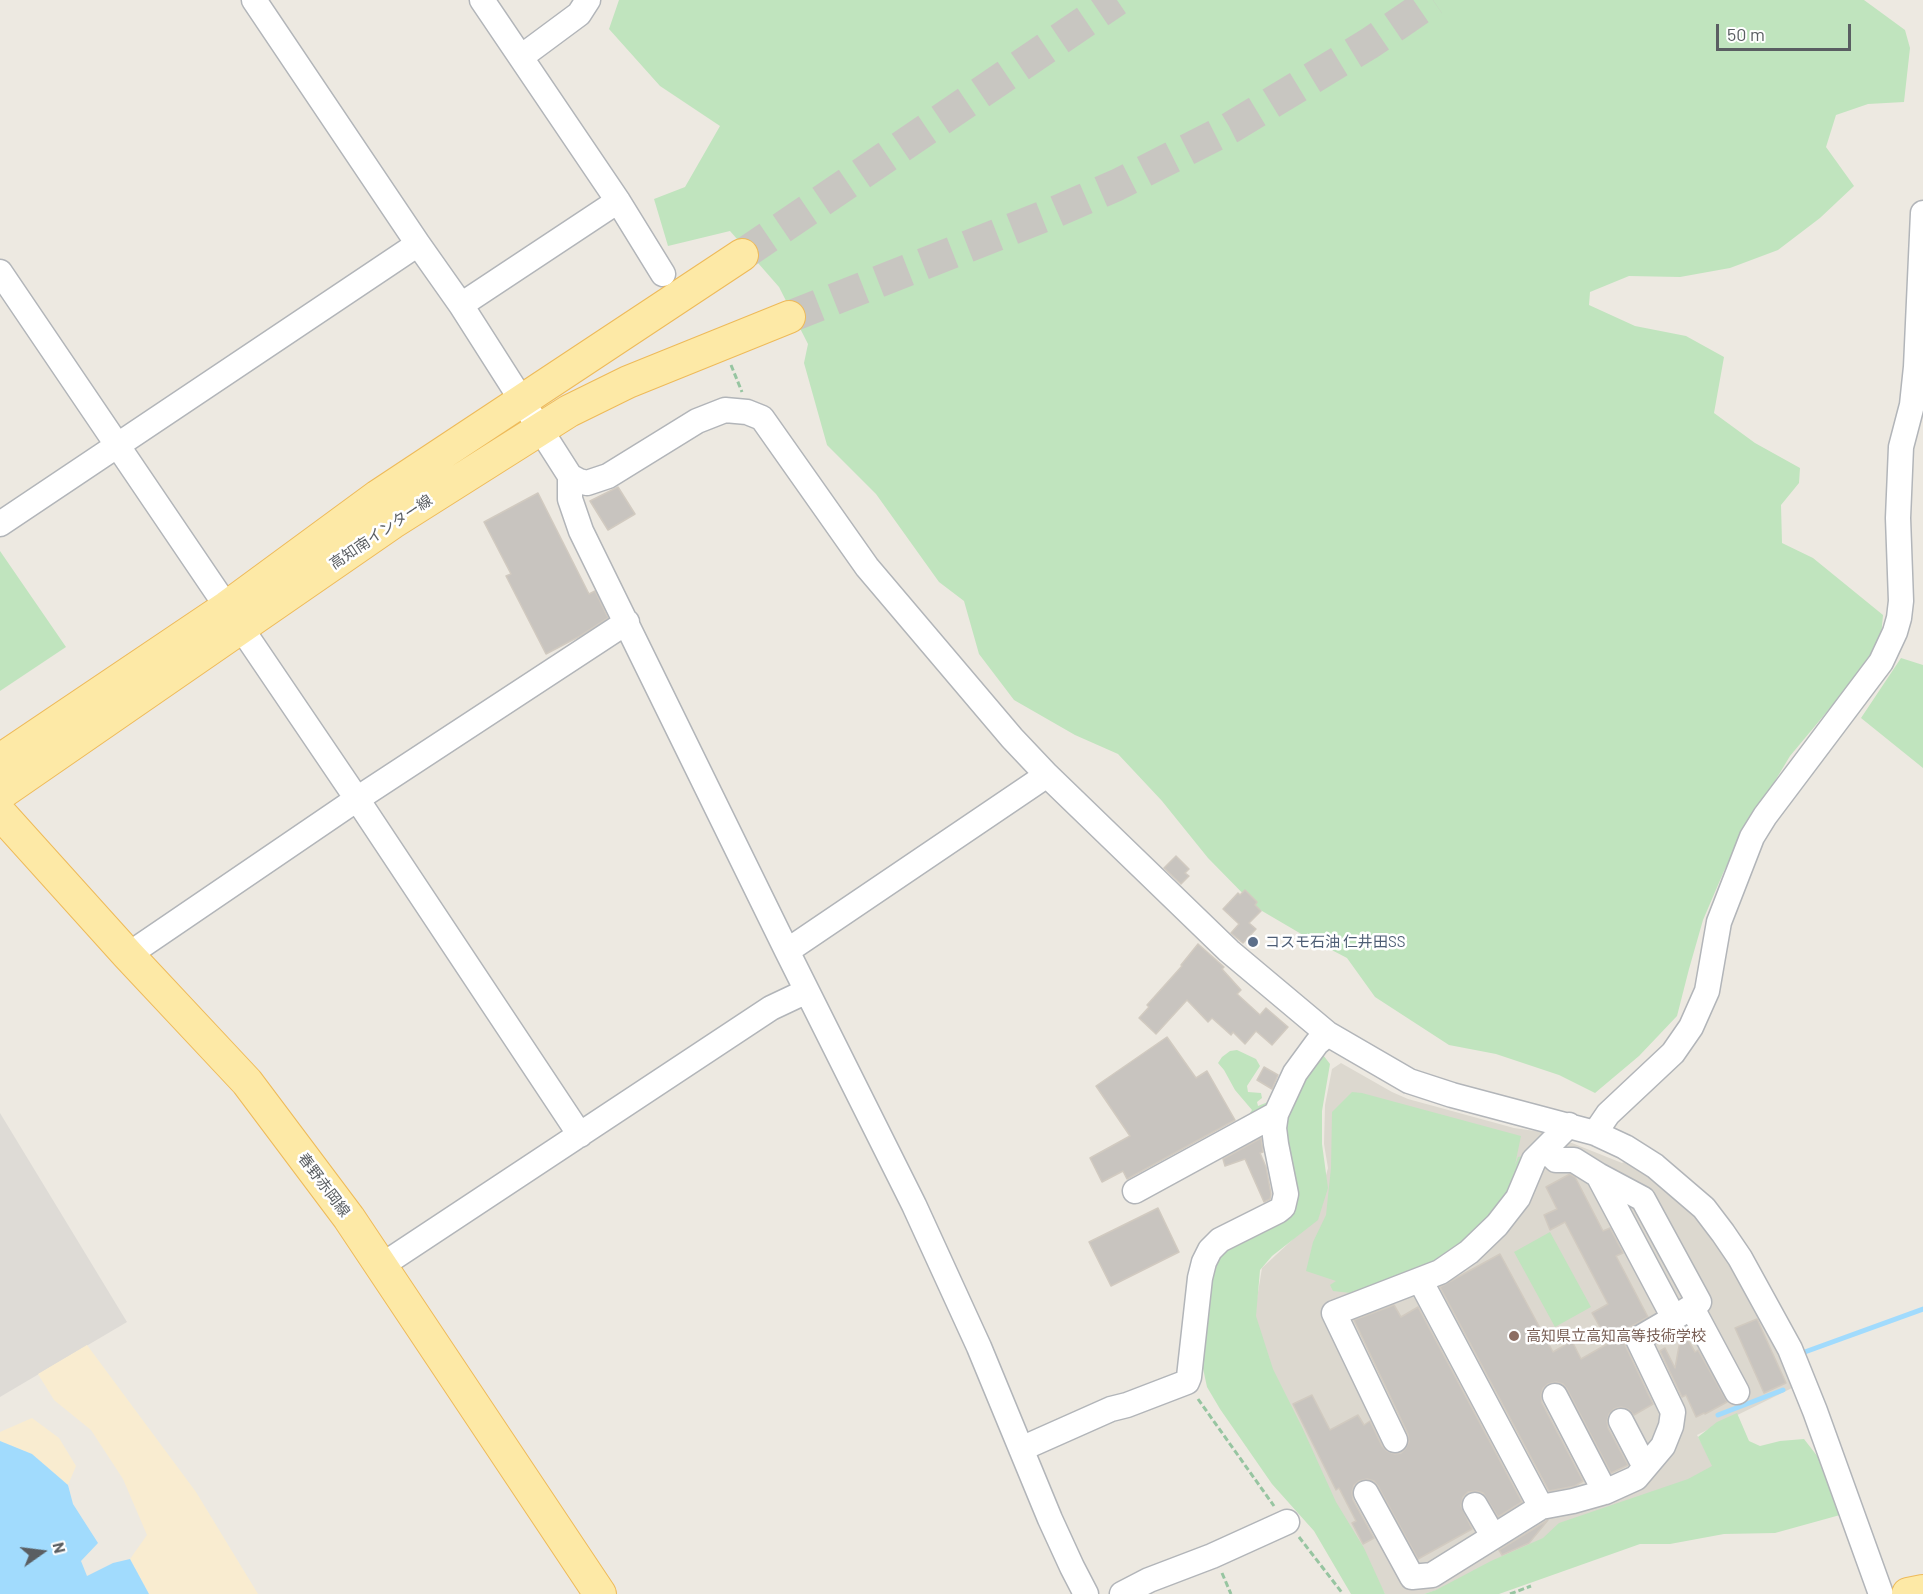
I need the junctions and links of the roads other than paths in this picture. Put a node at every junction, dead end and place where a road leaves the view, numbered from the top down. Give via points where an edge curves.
1 (254, 0) edge
2 (482, 0) edge
3 (588, 0) edge
4 (521, 57) junction
5 (618, 201) junction
6 (1923, 213) edge
7 (418, 244) junction
8 (742, 255) tunnel mouth
9 (0, 272) edge
10 (663, 274) dead end
11 (461, 306) junction
12 (789, 317) tunnel mouth
13 (522, 401) junction
14 (540, 429) junction
15 (117, 446) junction
16 (570, 476) junction
17 (0, 524) edge
18 (234, 617) junction
19 (627, 622) junction
20 (0, 760) edge
21 (1047, 775) junction
22 (0, 794) edge
23 (357, 799) junction
24 (0, 813) edge
25 (787, 951) junction
26 (128, 955) junction
27 (807, 992) junction
28 (1328, 1034) junction
29 (1276, 1114) junction
30 (1569, 1125) junction
31 (1596, 1133) junction
32 (580, 1135) junction
33 (1540, 1154) junction
34 (1136, 1191) dead end
35 (381, 1266) junction
36 (1420, 1280) junction
37 (1683, 1313) junction
38 (1737, 1392) dead end
39 (1555, 1396) dead end
40 (1621, 1421) dead end
41 (1395, 1440) dead end
42 (1021, 1449) junction
43 (1645, 1467) junction
44 (1605, 1492) junction
45 (1366, 1494) dead end
46 (1475, 1505) dead end
47 (1541, 1507) junction
48 (1287, 1522) road end
49 (1493, 1536) junction
50 (1923, 1592) edge
51 (600, 1594) edge
52 (1086, 1594) edge
53 (1122, 1594) edge
54 (1881, 1594) edge
55 (1908, 1594) edge

1 - 7 street
2 - 4 street
3 - 4 street via 579,14
4 - 5 street
5 - 10 street
5 - 11 street
6 - 31 street via 1916,368 1901,447 1901,601 1895,632 1881,662 1752,837 1719,922 1707,991 1691,1027 1673,1053 1608,1114
7 - 11 street
7 - 15 street
8 - 13 main road, 高知南インター線
9 - 15 street
11 - 13 street
12 - 14 main road, 高知南インター線 via 628,382
13 - 14 street
13 - 18 main road, 高知南インター線 via 378,496
14 - 16 street
14 - 18 main road, 高知南インター線
15 - 17 street
15 - 18 street
16 - 19 street via 570,499 581,531
16 - 21 street via 587,483 609,476 697,421 725,410 762,418 867,567
18 - 20 main road, 高知南インター線
18 - 22 main road, 高知南インター線
18 - 23 street
19 - 23 street
19 - 25 street
21 - 25 street
21 - 28 street via 1229,951
23 - 26 street
23 - 32 street
24 - 26 main road, 春野赤岡線
25 - 27 street
26 - 35 main road, 春野赤岡線 via 247,1082
27 - 32 street via 771,1008
27 - 42 street via 914,1205
28 - 29 street via 1295,1073
28 - 30 street via 1409,1080
29 - 34 street
29 - 42 street via 1274,1128 1286,1200 1278,1211 1220,1240 1210,1250 1200,1278 1187,1382 1111,1409
30 - 31 street
30 - 33 street
31 - 54 street via 1671,1178 1704,1208 1740,1258 1790,1349
32 - 35 street
33 - 36 street via 1518,1198 1497,1225 1470,1252
33 - 37 street via 1556,1160 1574,1160 1598,1175
35 - 51 main road, 春野赤岡線
36 - 41 street via 1334,1313
36 - 47 street
37 - 38 street
37 - 43 street via 1638,1339 1673,1412 1663,1446
39 - 44 street
40 - 43 street
42 - 52 street
43 - 44 street via 1636,1478
44 - 47 street
45 - 49 street via 1412,1577 1432,1575
46 - 49 street
47 - 49 street
48 - 53 street
50 - 55 main road

